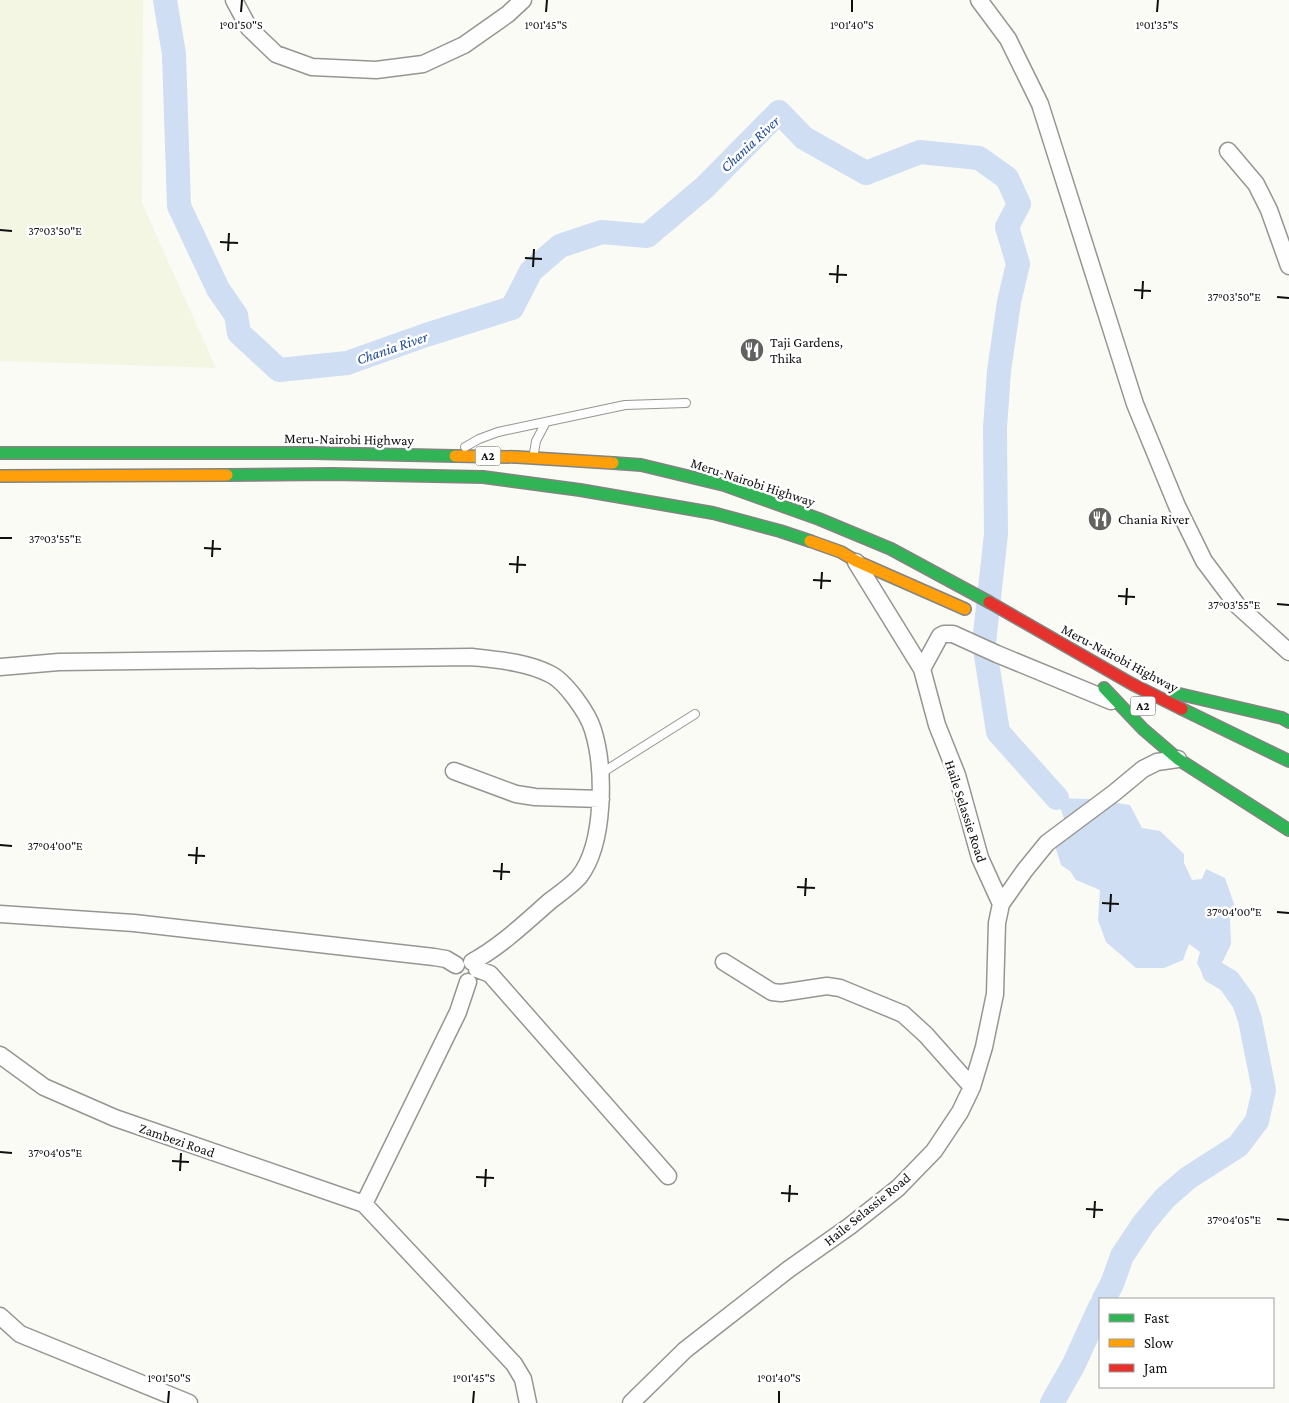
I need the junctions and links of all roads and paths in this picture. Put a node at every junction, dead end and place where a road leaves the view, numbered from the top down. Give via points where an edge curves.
1 (234, 0) edge
2 (523, 0) edge
3 (979, 0) edge
4 (1228, 151) dead end
5 (1289, 266) edge
6 (686, 402) dead end
7 (546, 422) junction
8 (0, 453) edge
9 (451, 456) junction
10 (533, 458) junction
11 (0, 476) edge
12 (856, 561) junction
13 (972, 614) dead end
14 (1289, 652) edge
15 (0, 667) edge
16 (922, 669) junction
17 (1087, 679) dead end
18 (1132, 684) junction
19 (1124, 702) junction
20 (695, 714) dead end
21 (1289, 722) edge
22 (1178, 759) junction
23 (1289, 761) edge
24 (454, 772) dead end
25 (600, 774) junction
26 (601, 799) junction
27 (1289, 830) edge
28 (1002, 904) junction
29 (0, 914) edge
30 (724, 962) dead end
31 (468, 969) junction
32 (0, 1054) edge
33 (972, 1087) junction
34 (668, 1176) dead end
35 (364, 1204) junction
36 (0, 1316) edge
37 (189, 1403) edge
38 (528, 1403) edge
39 (631, 1403) edge

1 - 2 street via 249,28 276,54 312,67 376,70 423,64 464,45
3 - 14 street via 1008,39 1040,104 1135,404 1177,506 1204,561 1237,605
4 - 5 street via 1256,184
6 - 7 lane via 626,405
7 - 9 lane via 498,432
7 - 10 lane via 536,441
8 - 9 highway, Meru-Nairobi Highway / A2
9 - 10 highway, Meru-Nairobi Highway / A2
10 - 18 highway, Meru-Nairobi Highway / A2 via 641,465 724,485 819,519 891,549
11 - 12 highway, A2 via 333,474 483,477 713,513 780,531 841,552
12 - 13 highway, A2
12 - 16 street, Haile Selassie Road
15 - 25 street via 59,662 472,657 520,664 551,674 572,692 593,728
16 - 19 street via 940,636 949,633
16 - 28 street, Haile Selassie Road via 936,725 956,774 980,858
17 - 19 highway
18 - 21 highway
18 - 23 highway, Meru-Nairobi Highway / A2
19 - 22 highway via 1142,729
20 - 25 lane
22 - 27 highway
22 - 28 street via 1157,762 1143,769 1047,843
24 - 26 street via 516,794
25 - 26 street
26 - 31 street via 594,848 579,876
28 - 33 street, Haile Selassie Road via 997,922 995,994
29 - 31 street via 134,923 273,938 434,957
30 - 33 street via 772,992 827,986 840,988 903,1014
31 - 34 street via 490,974
31 - 35 street via 458,1012
32 - 35 street, Zambezi Road via 44,1087 115,1118
33 - 39 street, Haile Selassie Road via 934,1151 898,1188 685,1350
35 - 38 street via 514,1364 523,1379
36 - 37 street via 20,1334

